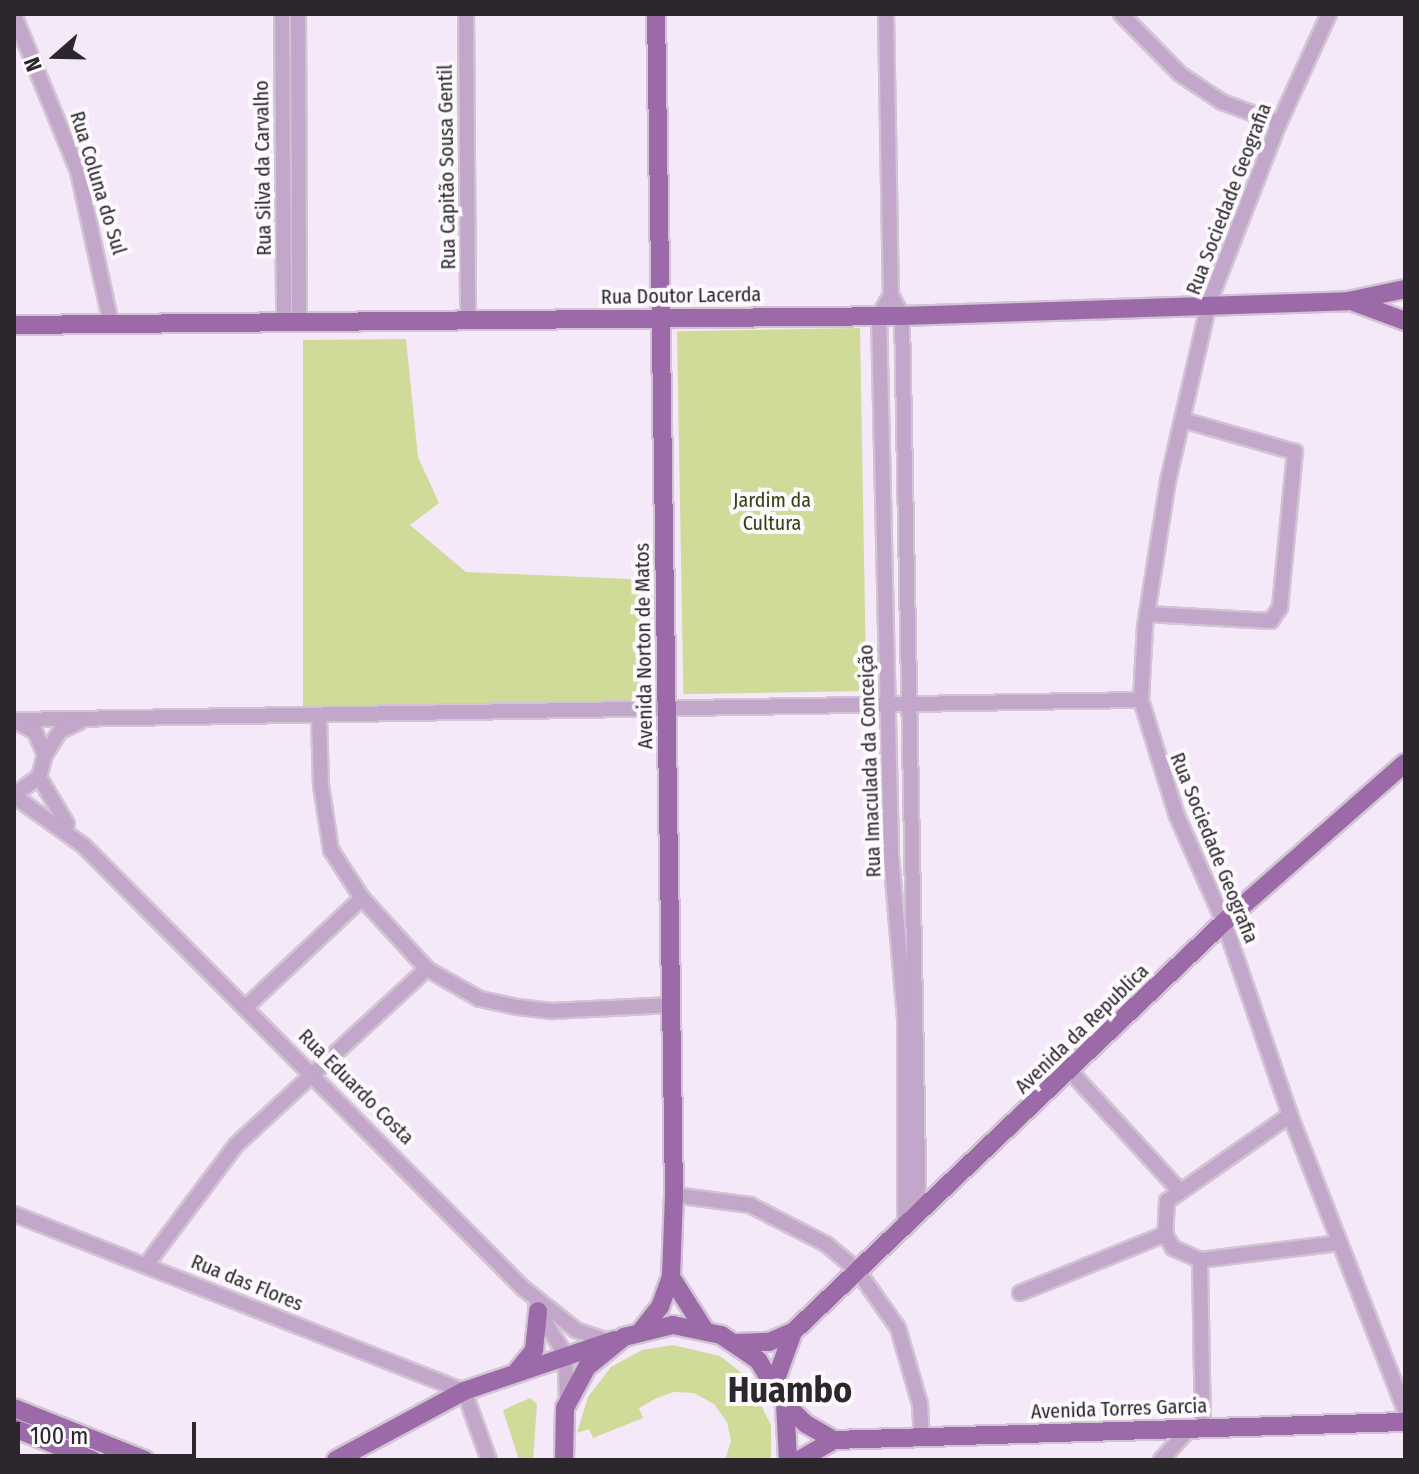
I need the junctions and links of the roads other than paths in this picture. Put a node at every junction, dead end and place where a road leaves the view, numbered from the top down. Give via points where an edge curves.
1 (282, 14) edge
2 (298, 14) edge
3 (466, 14) edge
4 (656, 14) edge
5 (886, 14) edge
6 (1121, 14) edge
7 (1329, 14) edge
8 (14, 15) edge
9 (299, 88) junction
10 (283, 89) junction
11 (1279, 123) junction
12 (292, 202) junction
13 (1405, 278) edge
14 (1405, 289) edge
15 (891, 295) junction
16 (1209, 303) junction
17 (1382, 303) junction
18 (879, 316) junction
19 (902, 316) junction
20 (662, 318) junction
21 (468, 320) junction
22 (292, 321) junction
23 (1405, 321) edge
24 (111, 323) junction
25 (14, 325) edge
26 (1405, 330) edge
27 (1183, 420) junction
28 (883, 455) junction
29 (905, 455) junction
30 (909, 596) junction
31 (884, 598) junction
32 (1147, 614) junction
33 (1141, 700) junction
34 (889, 707) junction
35 (913, 707) junction
36 (667, 711) junction
37 (319, 715) junction
38 (14, 720) edge
39 (84, 720) junction
40 (1405, 763) edge
41 (41, 772) junction
42 (14, 795) edge
43 (84, 846) junction
44 (913, 854) junction
45 (891, 855) junction
46 (362, 898) junction
47 (1224, 922) junction
48 (427, 969) junction
49 (670, 1005) junction
50 (247, 1006) junction
51 (1070, 1071) junction
52 (315, 1074) junction
53 (1290, 1115) junction
54 (1179, 1190) junction
55 (674, 1195) junction
56 (14, 1214) edge
57 (919, 1215) junction
58 (905, 1229) junction
59 (1165, 1234) junction
60 (1339, 1243) junction
61 (1200, 1260) junction
62 (146, 1265) junction
63 (857, 1270) junction
64 (671, 1277) junction
65 (523, 1288) junction
66 (1020, 1293) dead end
67 (538, 1311) junction
68 (704, 1329) junction
69 (793, 1332) junction
70 (624, 1336) junction
71 (736, 1343) junction
72 (565, 1354) junction
73 (517, 1371) junction
74 (775, 1382) junction
75 (464, 1391) junction
76 (785, 1404) junction
77 (14, 1408) edge
78 (565, 1408) junction
79 (1405, 1410) edge
80 (1405, 1422) edge
81 (14, 1428) edge
82 (1196, 1428) junction
83 (922, 1437) junction
84 (834, 1440) junction
85 (93, 1460) edge
86 (145, 1460) edge
87 (336, 1460) edge
88 (489, 1460) edge
89 (564, 1460) edge
90 (788, 1460) edge
91 (799, 1460) edge
92 (1161, 1460) edge

1 - 10 street, Rua Silva da Carvalho
2 - 9 street, Rua Silva da Carvalho
3 - 21 street, Rua Capitão Sousa Gentil
4 - 20 main road, Avenida Norton de Matos
5 - 15 street, Rua Imaculada da Conceição
6 - 11 street via 1180,74 1222,102
7 - 11 street, Rua Sociedade Geografia
8 - 24 street, Rua Coluna do Sul via 78,171
9 - 10 street
9 - 12 street, Rua Silva da Carvalho
10 - 12 street, Rua Silva da Carvalho
11 - 16 street, Rua Sociedade Geografia
12 - 22 street, Rua Silva da Carvalho
13 - 17 main road
14 - 17 main road, Rua Doutor Lacerda
15 - 18 street
15 - 19 street, Rua Imaculada da Conceição
16 - 17 main road, Rua Doutor Lacerda
16 - 19 main road, Rua Doutor Lacerda
16 - 27 street, Rua Sociedade Geografia
17 - 23 main road
17 - 26 main road
18 - 19 main road, Rua Doutor Lacerda
18 - 20 main road, Rua Doutor Lacerda
18 - 28 street, Rua Imaculada da Conceição
19 - 29 street, Rua Imaculada da Conceição
20 - 21 main road, Rua Doutor Lacerda
20 - 36 main road, Avenida Norton de Matos
21 - 22 main road, Rua Doutor Lacerda
22 - 24 main road, Rua Doutor Lacerda
24 - 25 main road, Rua Doutor Lacerda
27 - 32 street, Rua Sociedade Geografia
27 - 32 street via 1295,452 1280,607 1271,621
28 - 29 street
28 - 31 street, Rua Imaculada da Conceição
29 - 30 street, Rua Imaculada da Conceição
30 - 31 street
30 - 35 street, Rua Imaculada da Conceição
31 - 34 street, Rua Imaculada da Conceição
32 - 33 street, Rua Sociedade Geografia
33 - 35 street
33 - 47 street, Rua Sociedade Geografia via 1177,816
34 - 35 street
34 - 36 street
34 - 45 street, Rua Imaculada da Conceição
35 - 44 street, Rua Imaculada da Conceição
36 - 37 street
36 - 49 main road, Avenida Norton de Matos
37 - 39 street
37 - 46 street via 321,785 331,850
38 - 39 street
38 - 41 street, Rua Eduardo Costa via 42,743
39 - 41 street via 51,740
40 - 47 main road, Avenida da Republica
41 - 42 street
41 - 43 street, Rua Eduardo Costa via 48,799
42 - 43 street, Rua Eduardo Costa
43 - 50 street, Rua Eduardo Costa
44 - 45 street
44 - 57 street, Rua Imaculada da Conceição
45 - 58 street, Rua Imaculada da Conceição via 905,1017
46 - 48 street
46 - 50 street
47 - 51 main road, Avenida da Republica
47 - 53 street, Rua Sociedade Geografia
48 - 49 street via 480,999 518,1007 553,1011
48 - 52 street
49 - 55 main road, Avenida Norton de Matos
50 - 52 street, Rua Eduardo Costa
51 - 54 street
51 - 57 main road, Avenida da Republica
52 - 62 street via 236,1145
52 - 65 street, Rua Eduardo Costa
53 - 54 street
53 - 60 street, Rua Sociedade Geografia
54 - 59 street via 1163,1213
55 - 63 street via 708,1196 762,1210 826,1244
55 - 64 main road, Avenida Norton de Matos
56 - 62 street, Rua das Flores
57 - 58 main road, Avenida da Republica
58 - 63 main road, Avenida da Republica
59 - 61 street via 1173,1248
59 - 66 street
60 - 61 street
60 - 79 street, Rua Sociedade Geografia
61 - 82 street
62 - 75 street, Rua das Flores
63 - 69 main road, Avenida da Republica
63 - 83 street via 898,1328 920,1404
64 - 68 main road
64 - 70 main road via 660,1307
65 - 67 street
65 - 70 street, Rua Eduardo Costa via 576,1330
67 - 72 street
67 - 73 main road via 534,1350
68 - 70 main road via 673,1325
68 - 71 main road
69 - 71 main road via 769,1342
69 - 74 main road
70 - 72 main road
70 - 78 main road via 587,1367
71 - 74 main road
72 - 73 main road
72 - 78 street via 570,1378
73 - 75 main road
74 - 76 main road
75 - 87 main road
75 - 88 street
76 - 84 main road
76 - 90 main road via 791,1436
77 - 86 main road
78 - 89 main road
80 - 82 main road, Avenida Torres Garcia
81 - 85 main road
82 - 83 main road, Avenida Torres Garcia
82 - 92 street
83 - 84 main road, Avenida Torres Garcia
84 - 91 main road

